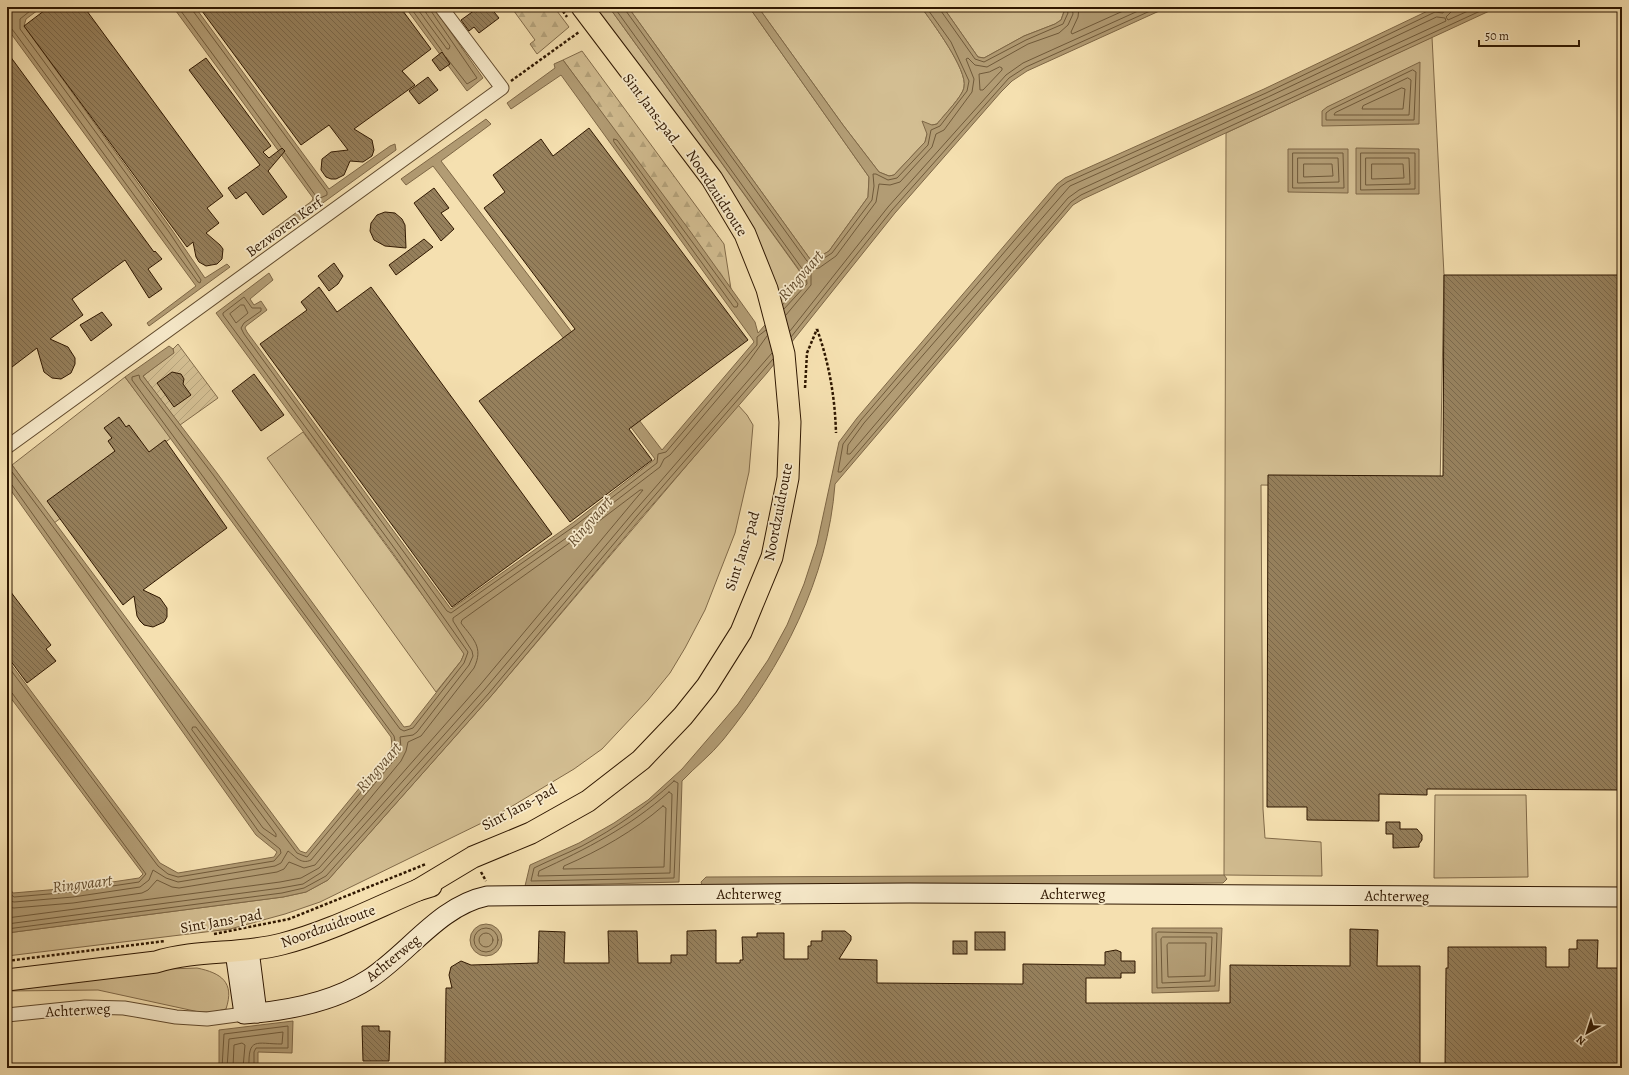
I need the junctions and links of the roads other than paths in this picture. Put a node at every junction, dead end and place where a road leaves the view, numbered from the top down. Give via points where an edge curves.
1 (441, 7) edge
2 (576, 13) edge
3 (7, 447) edge
4 (531, 833) junction
5 (418, 890) junction
6 (1622, 897) edge
7 (242, 951) junction
8 (7, 980) edge
9 (250, 1014) junction
10 (7, 1015) edge

1 - 3 street, Bezworen Kerf via 502,88
2 - 4 main road, Noordzuidroute via 712,179 745,234 767,289 784,354 790,422 788,478 772,557 741,632 707,686 683,716 641,760 588,801
4 - 5 main road, Noordzuidroute via 473,857
4 - 5 main road, Noordzuidroute via 499,858 483,876 461,878
5 - 7 main road, Noordzuidroute via 320,932 282,944
6 - 9 street, Achterweg via 916,893 487,896 471,899 453,909 369,979 340,996
7 - 8 main road, Noordzuidroute via 213,963 176,966 156,962
7 - 9 street
9 - 10 street, Achterweg via 207,1019 176,1017 124,1008 84,1007

